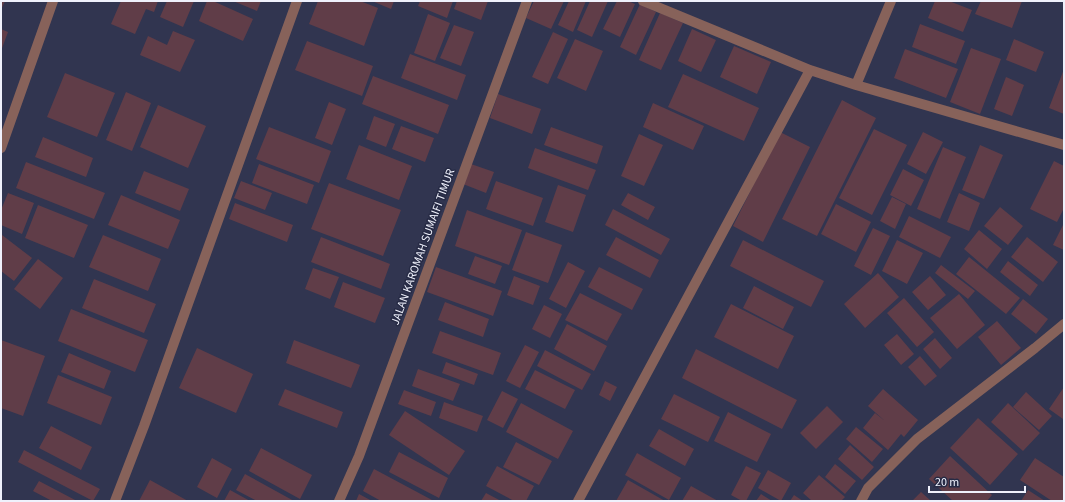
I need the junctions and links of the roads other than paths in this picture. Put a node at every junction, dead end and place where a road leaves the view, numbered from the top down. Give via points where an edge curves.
1 (52, 1) edge
2 (297, 1) edge
3 (528, 1) edge
4 (643, 1) edge
5 (891, 1) edge
6 (810, 70) junction
7 (856, 85) junction
8 (1064, 146) edge
9 (1, 148) edge
10 (1064, 324) edge
11 (115, 501) edge
12 (339, 501) edge
13 (578, 501) edge
14 (861, 501) edge

1 - 9 street
2 - 11 street
3 - 12 street, JALAN KAROMAH SUMAIFI TIMUR via 359,456
4 - 6 street
5 - 7 street
6 - 7 street
6 - 13 street
7 - 8 street
10 - 14 street via 917,439 868,488

